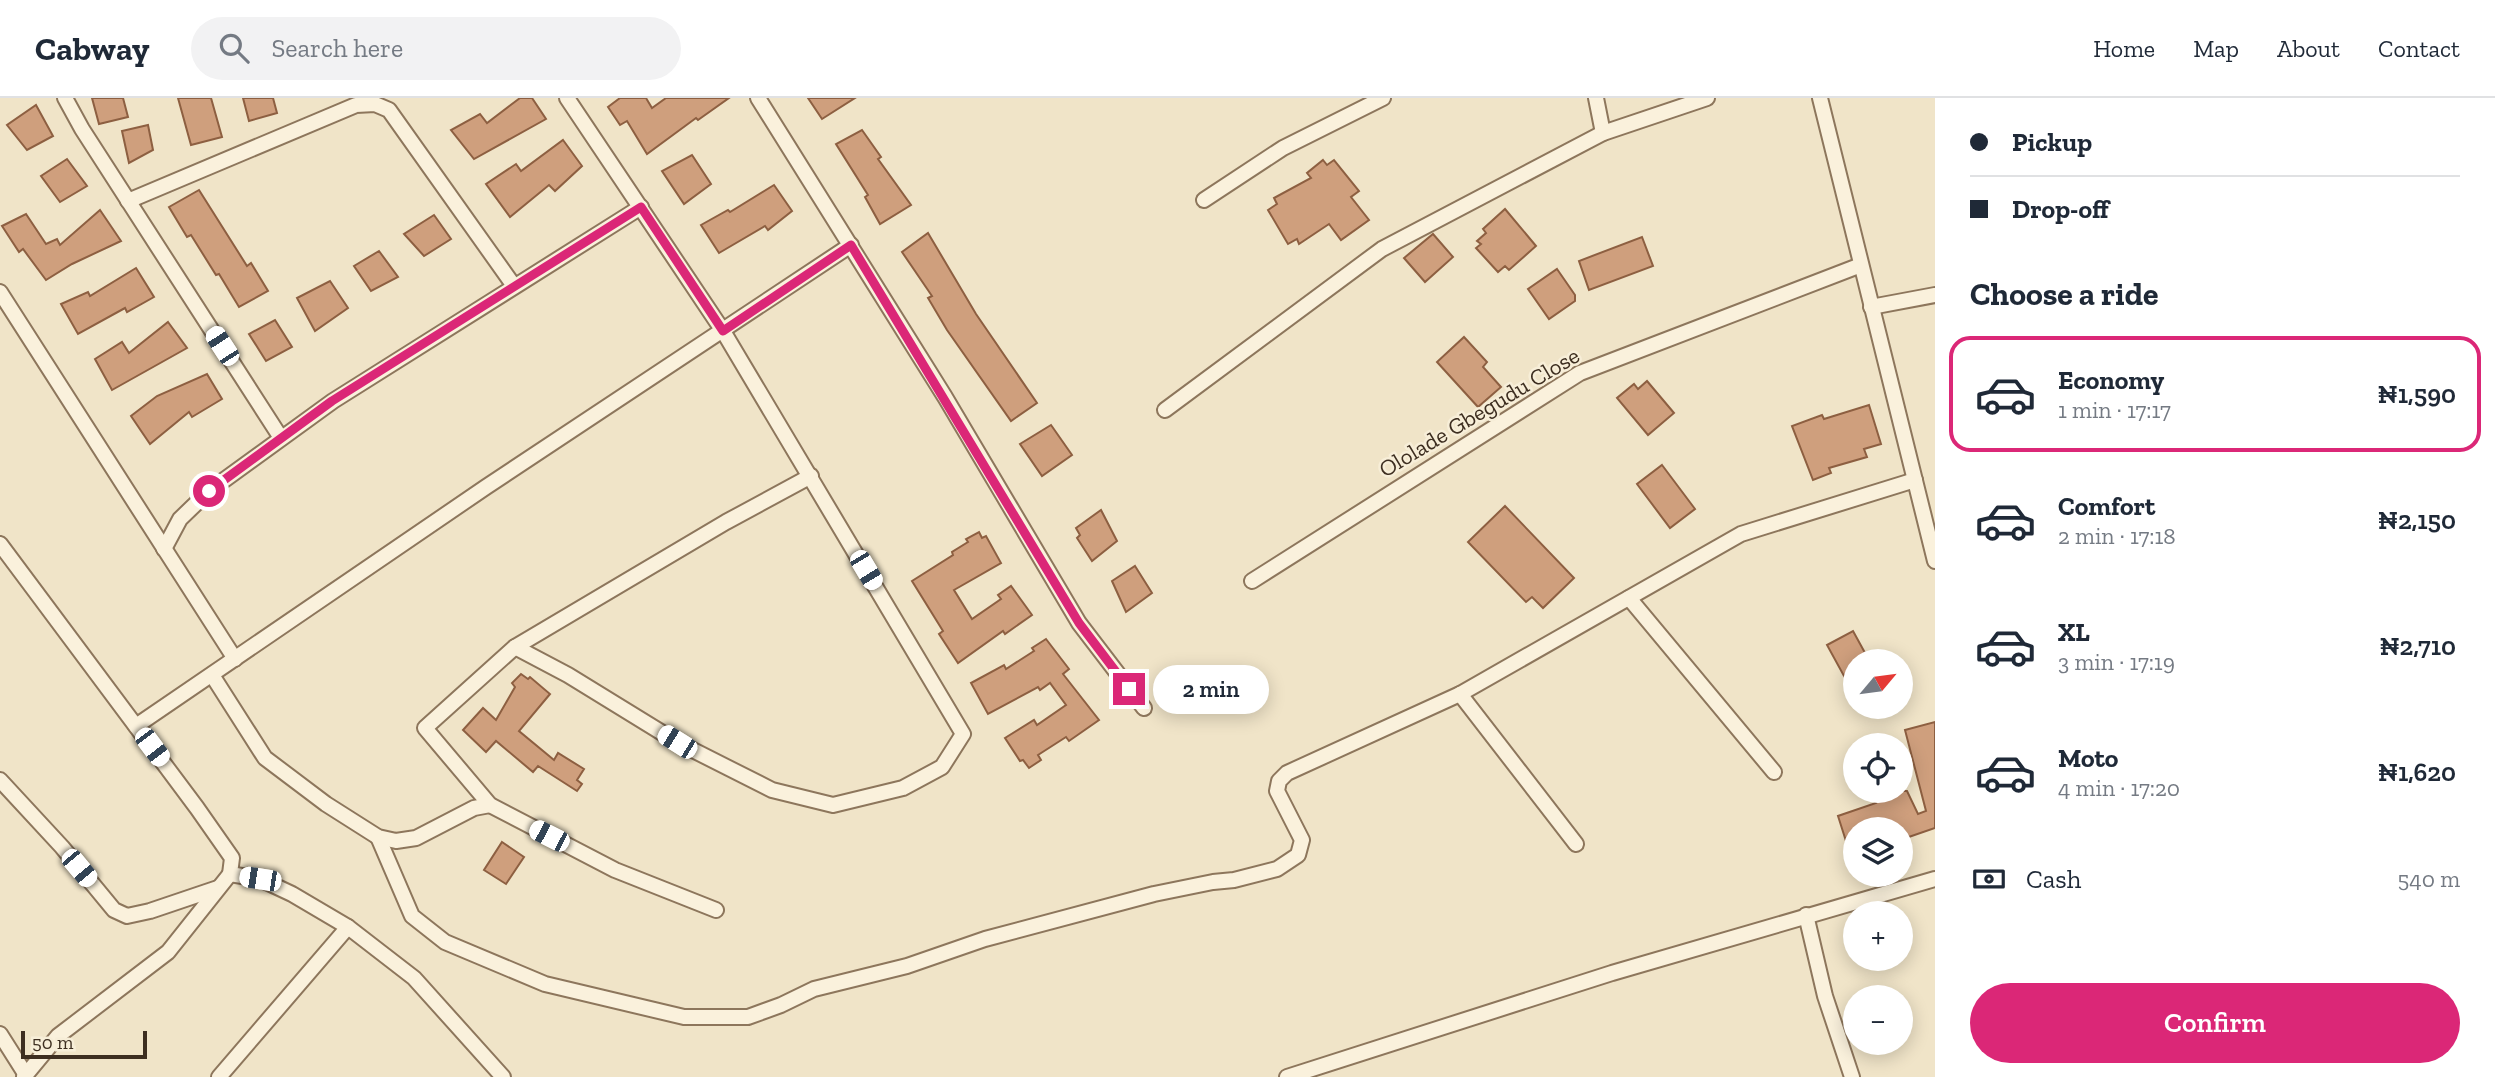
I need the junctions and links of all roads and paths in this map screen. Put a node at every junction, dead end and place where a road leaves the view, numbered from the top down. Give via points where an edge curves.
1 (65, 98) edge
2 (567, 98) edge
3 (758, 98) edge
4 (1383, 98) edge
5 (1596, 98) edge
6 (1706, 98) edge
7 (1820, 98) edge
8 (1603, 132) junction
9 (1204, 200) dead end
10 (128, 201) junction
11 (641, 207) junction
12 (851, 245) junction
13 (1861, 265) junction
14 (514, 286) junction
15 (0, 292) edge
16 (1935, 295) edge
17 (1871, 307) junction
18 (723, 331) junction
19 (1165, 410) dead end
20 (281, 439) junction
21 (811, 476) junction
22 (1915, 480) junction
23 (1929, 515) edge
24 (0, 544) edge
25 (164, 549) junction
26 (1935, 561) edge
27 (1252, 580) dead end
28 (1629, 598) junction
29 (515, 647) junction
30 (234, 659) junction
31 (212, 675) junction
32 (1460, 694) junction
33 (1144, 708) dead end
34 (136, 726) junction
35 (1774, 772) dead end
36 (0, 780) edge
37 (490, 805) junction
38 (379, 838) junction
39 (1576, 844) dead end
40 (230, 874) junction
41 (1935, 879) edge
42 (219, 888) junction
43 (716, 910) dead end
44 (1805, 915) junction
45 (348, 927) junction
46 (0, 1034) edge
47 (25, 1076) edge
48 (219, 1077) edge
49 (503, 1077) edge
50 (1287, 1077) edge
51 (1852, 1077) edge

1 - 10 street
2 - 11 street
3 - 12 street
4 - 9 street via 1283,148
5 - 8 street
6 - 8 street
7 - 13 street
8 - 19 street via 1382,249
10 - 14 street via 356,105 375,104 389,110
10 - 20 street
11 - 14 street
11 - 18 street
12 - 18 street
12 - 33 street via 1079,623
13 - 17 street
13 - 27 street, Ololade Gbegudu Close via 1580,373
14 - 20 street via 332,401
15 - 25 street
16 - 17 street
17 - 22 street
18 - 21 street
18 - 30 street
20 - 25 street via 209,491 180,519
21 - 29 street
21 - 29 street via 963,734 942,766 903,788 833,805 772,790 677,742
22 - 23 street
22 - 28 street via 1741,534
23 - 26 street
24 - 34 street
25 - 30 street
28 - 32 street
28 - 35 street
29 - 37 street via 425,728
30 - 31 street
31 - 34 street
31 - 38 street via 265,758
32 - 38 street via 1287,773 1277,791 1302,840 1298,855 1277,869 1154,894 997,936 907,966 814,989 748,1017 684,1017 545,984 445,943 412,916
32 - 39 street
34 - 40 street via 232,858
36 - 42 street via 114,910 127,916
37 - 38 street via 474,808 416,838
37 - 43 street via 615,870
40 - 42 street
40 - 45 street via 260,879
41 - 44 street
42 - 47 street via 168,952 58,1036
44 - 50 street
44 - 51 street
45 - 48 street
45 - 49 street via 414,978
46 - 47 street

